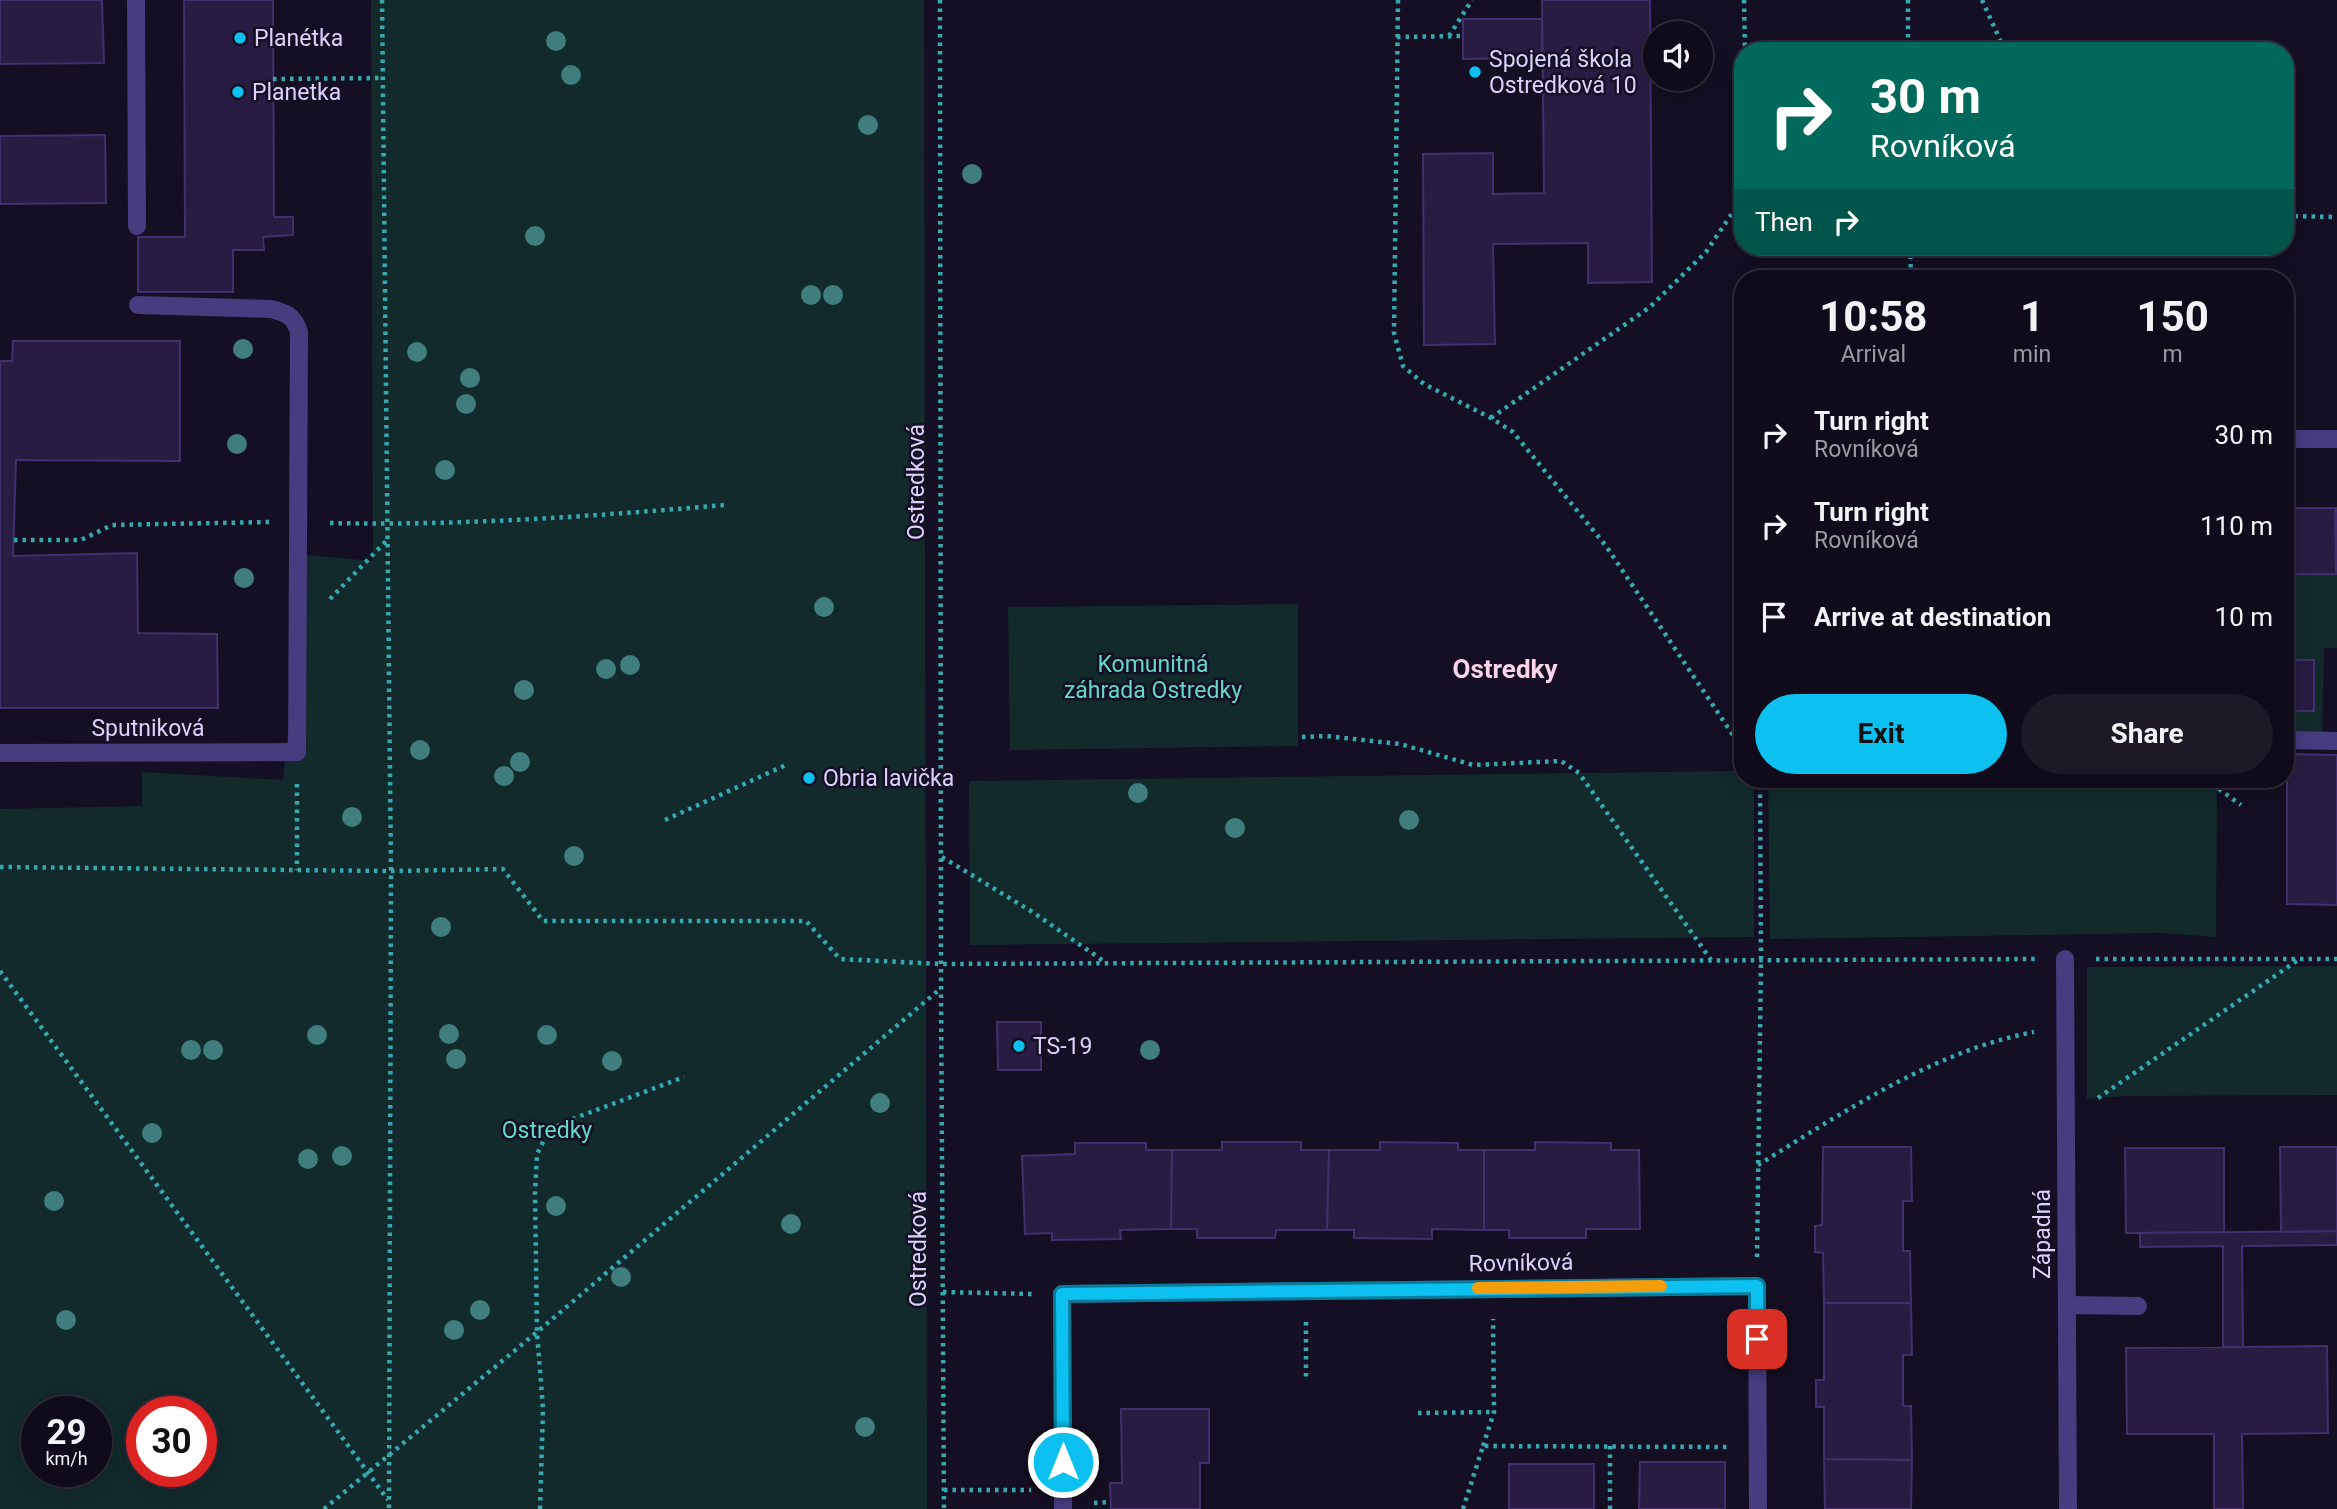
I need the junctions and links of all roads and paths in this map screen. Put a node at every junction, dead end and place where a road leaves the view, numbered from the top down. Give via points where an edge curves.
1 (136, 0) edge
2 (382, 0) edge
3 (940, 0) edge
4 (1398, 0) edge
5 (1472, 0) edge
6 (1744, 0) edge
7 (1908, 0) edge
8 (1982, 0) edge
9 (1449, 36) junction
10 (1463, 36) dead end
11 (1397, 37) junction
12 (1745, 42) edge
13 (1908, 42) edge
14 (2000, 42) edge
15 (383, 78) junction
16 (274, 79) dead end
17 (1734, 210) edge
18 (2294, 216) edge
19 (2337, 217) edge
20 (137, 226) dead end
21 (138, 306) dead end
22 (1491, 418) junction
23 (2294, 439) edge
24 (2337, 439) edge
25 (725, 505) dead end
26 (298, 522) junction
27 (388, 524) junction
28 (388, 539) junction
29 (14, 540) dead end
30 (298, 631) junction
31 (1302, 737) dead end
32 (1734, 737) edge
33 (2294, 740) edge
34 (2337, 741) edge
35 (297, 752) junction
36 (0, 753) edge
37 (786, 765) dead end
38 (1760, 788) edge
39 (2217, 788) edge
40 (2241, 806) dead end
41 (665, 820) dead end
42 (941, 857) junction
43 (0, 867) edge
44 (297, 870) junction
45 (391, 871) junction
46 (2065, 959) junction
47 (2299, 959) junction
48 (2337, 959) edge
49 (1711, 961) junction
50 (1762, 961) junction
51 (1105, 963) junction
52 (941, 964) junction
53 (0, 971) edge
54 (940, 989) junction
55 (2066, 1026) junction
56 (684, 1077) dead end
57 (2066, 1118) junction
58 (1758, 1164) junction
59 (1757, 1286) junction
60 (1493, 1287) junction
61 (1306, 1291) junction
62 (943, 1292) junction
63 (1062, 1294) junction
64 (2067, 1305) junction
65 (2138, 1306) dead end
66 (537, 1332) junction
67 (1307, 1377) dead end
68 (1494, 1412) junction
69 (1418, 1413) dead end
70 (1483, 1446) junction
71 (1610, 1446) junction
72 (1758, 1447) junction
73 (388, 1455) junction
74 (368, 1471) junction
75 (944, 1490) junction
76 (1063, 1490) junction
77 (388, 1501) junction
78 (324, 1509) edge
79 (389, 1509) edge
80 (540, 1509) edge
81 (944, 1509) edge
82 (1063, 1509) edge
83 (1463, 1509) edge
84 (1611, 1509) edge
85 (1758, 1509) edge
86 (2068, 1509) edge

1 - 20 street
2 - 15 path
3 - 42 path, Ostredková
4 - 11 path
5 - 9 path
6 - 12 path
7 - 13 path
8 - 14 path
9 - 10 path
9 - 11 path
11 - 22 path via 1394,333 1403,366 1424,384
15 - 16 path
15 - 27 path
17 - 22 path via 1706,252 1650,307
18 - 19 path
21 - 26 street via 271,309 295,320 299,332
22 - 32 path via 1513,432 1606,545
23 - 24 street
25 - 27 path via 454,524
26 - 27 path
26 - 29 path via 112,525 81,540
26 - 30 street
27 - 28 path
28 - 30 path
28 - 45 path
30 - 35 street
31 - 49 path via 1399,744 1473,765 1561,761 1578,773
33 - 34 street
35 - 36 street, Sputniková
35 - 44 path
37 - 41 path
38 - 50 path
39 - 40 path
42 - 51 path
42 - 52 path, Ostredková
43 - 44 path
44 - 45 path
45 - 52 path via 503,869 543,921 806,921 840,960
45 - 73 path
46 - 47 path
46 - 50 path
46 - 55 street, Západná
47 - 48 path
47 - 57 path
49 - 50 path
49 - 51 path
50 - 58 path
51 - 52 path
52 - 54 path, Ostredková
53 - 74 path
54 - 62 path, Ostredková
54 - 66 path
55 - 57 street, Západná
55 - 58 path via 2003,1037 1926,1069
56 - 66 path via 549,1130 537,1154
57 - 64 street, Západná
58 - 59 path
59 - 60 street, Rovníková
59 - 72 street
60 - 61 street, Rovníková
60 - 68 path
61 - 63 street, Rovníková
61 - 67 path
62 - 63 path
62 - 75 path, Ostredková
63 - 76 street
64 - 65 street
64 - 86 street, Západná
66 - 73 path
66 - 80 path via 543,1409
68 - 69 path
68 - 70 path
70 - 71 path
70 - 83 path
71 - 72 path
71 - 84 path
72 - 85 street
73 - 74 path
73 - 77 path
74 - 77 path
74 - 78 path
75 - 76 path
75 - 81 path, Ostredková
76 - 82 street
77 - 79 path

